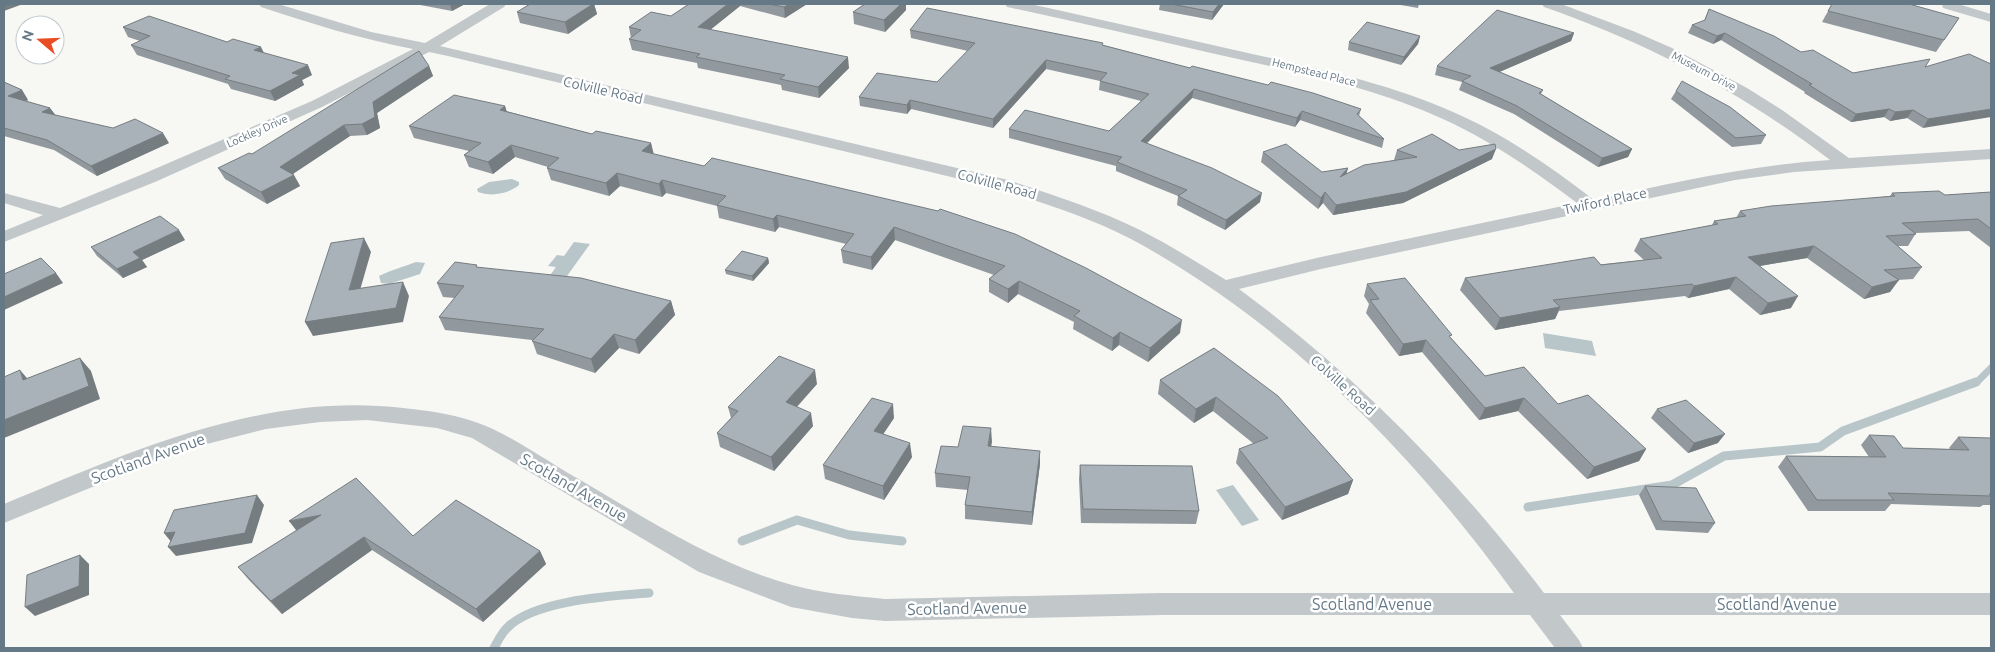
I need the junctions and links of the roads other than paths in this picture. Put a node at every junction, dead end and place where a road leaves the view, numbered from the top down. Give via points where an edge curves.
1 (266, 4) edge
2 (499, 4) edge
3 (1012, 4) edge
4 (1549, 4) edge
5 (1948, 5) dead end
6 (1991, 18) edge
7 (427, 48) junction
8 (1991, 154) edge
9 (1845, 164) junction
10 (4, 198) edge
11 (1590, 205) junction
12 (61, 214) junction
13 (4, 237) edge
14 (1224, 287) junction
15 (4, 514) edge
16 (1536, 604) junction
17 (1991, 604) edge
18 (1570, 648) edge

1 - 7 street, Colville Road via 334,27
2 - 7 street, Lockley Drive
3 - 11 street, Hempstead Place via 1310,70 1380,89 1426,106 1488,136 1553,176
4 - 9 street, Museum Drive via 1611,26 1699,67 1748,94
5 - 6 street
7 - 12 street, Lockley Drive via 259,130
7 - 14 street, Colville Road via 1002,184 1135,235
8 - 9 street, Twiford Place
9 - 11 street, Twiford Place via 1736,175
10 - 12 street
11 - 14 street, Twiford Place
12 - 13 street, Lockley Drive
14 - 16 street, Colville Road via 1274,324 1383,422 1473,521
15 - 16 street, Scotland Avenue via 179,443 266,421 367,412 437,420 479,432 708,566 791,596 852,607 885,610 1148,604
16 - 17 street, Scotland Avenue
16 - 18 street, Colville Road

